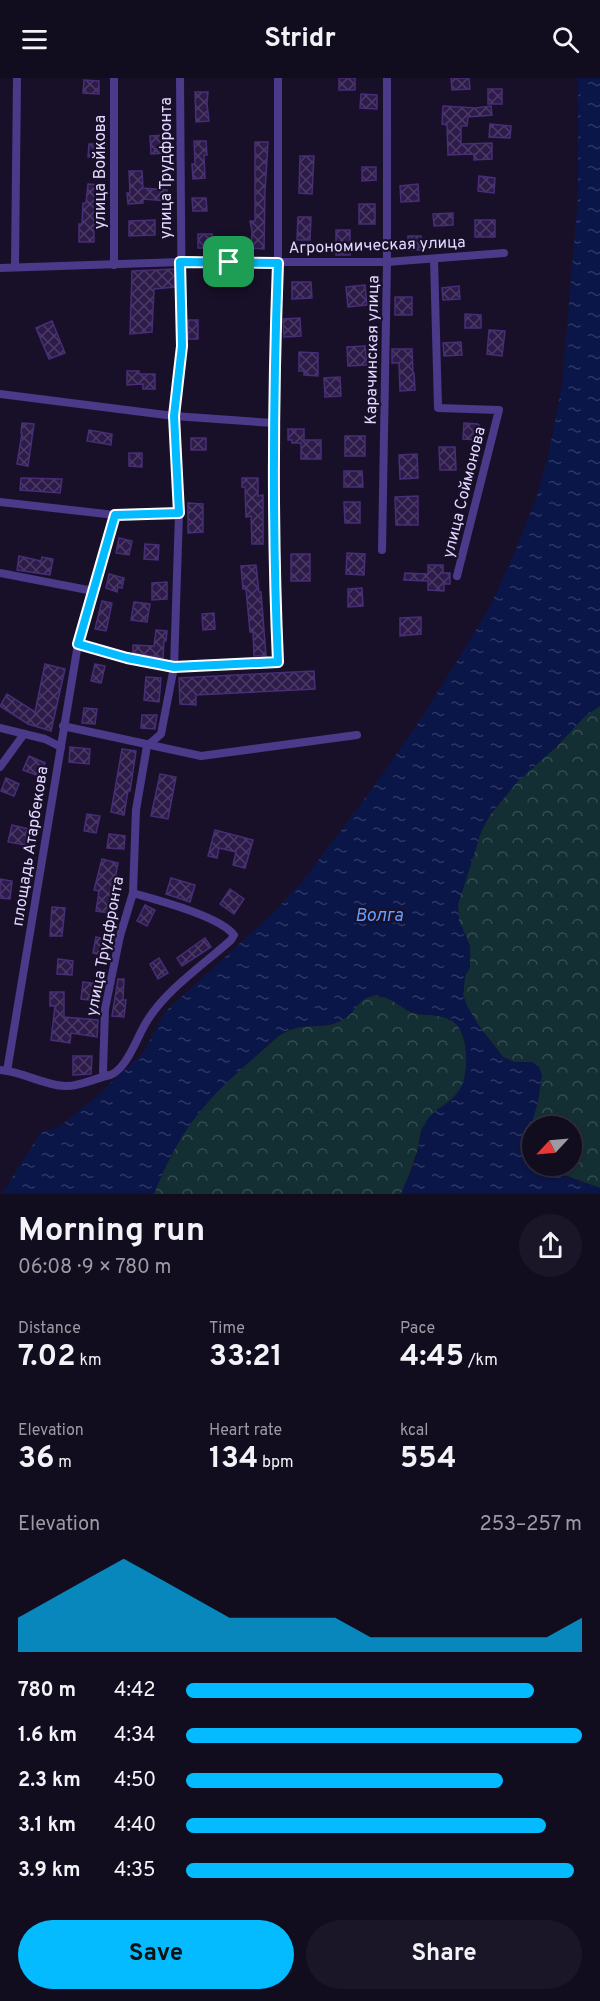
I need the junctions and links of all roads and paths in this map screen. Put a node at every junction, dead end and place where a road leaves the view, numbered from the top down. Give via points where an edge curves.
1 (17, 78) edge
2 (114, 78) edge
3 (180, 78) edge
4 (278, 78) edge
5 (387, 78) edge
6 (504, 253) dead end
7 (434, 259) junction
8 (180, 262) junction
9 (387, 262) junction
10 (278, 263) junction
11 (114, 265) junction
12 (15, 267) junction
13 (0, 268) edge
14 (1, 394) edge
15 (0, 404) edge
16 (174, 416) junction
17 (273, 423) junction
18 (0, 502) edge
19 (179, 513) junction
20 (115, 515) junction
21 (382, 550) dead end
22 (0, 573) edge
23 (457, 576) dead end
24 (93, 591) junction
25 (78, 644) junction
26 (174, 667) junction
27 (63, 726) junction
28 (0, 728) edge
29 (24, 734) junction
30 (357, 735) dead end
31 (147, 746) junction
32 (61, 747) junction
33 (0, 768) edge
34 (133, 893) junction
35 (4, 1070) edge
36 (105, 1074) junction

1 - 12 street
2 - 11 street, улица Войкова
3 - 8 street, улица Трудфронта
4 - 10 street
5 - 9 street, Карачинская улица
6 - 7 street, Агрономическая улица
7 - 9 street, Агрономическая улица
7 - 23 street, улица Соймонова via 438,408 499,410
8 - 10 street, Агрономическая улица
8 - 11 street, Агрономическая улица
8 - 16 street, улица Трудфронта via 182,346
9 - 10 street, Агрономическая улица
9 - 21 street, Карачинская улица
10 - 17 street
11 - 12 street, Агрономическая улица
12 - 13 street, Агрономическая улица
14 - 15 street
14 - 16 street
16 - 17 street
16 - 19 street, улица Трудфронта
17 - 26 street via 278,662
18 - 20 street
19 - 20 street
19 - 26 street, улица Трудфронта
20 - 24 street, площадь Атарбекова
22 - 24 street
24 - 25 street, площадь Атарбекова
25 - 26 street
25 - 27 street, площадь Атарбекова
26 - 31 street, улица Трудфронта via 161,734
27 - 31 street
27 - 32 street, площадь Атарбекова
28 - 29 street
29 - 32 street
29 - 33 street
30 - 31 street via 201,756
31 - 34 street, улица Трудфронта via 136,810
32 - 35 street, площадь Атарбекова
34 - 36 street, улица Трудфронта via 105,1009
34 - 36 street via 191,911 230,929 234,935 165,999 147,1020 124,1063 111,1075
35 - 36 street via 67,1087

